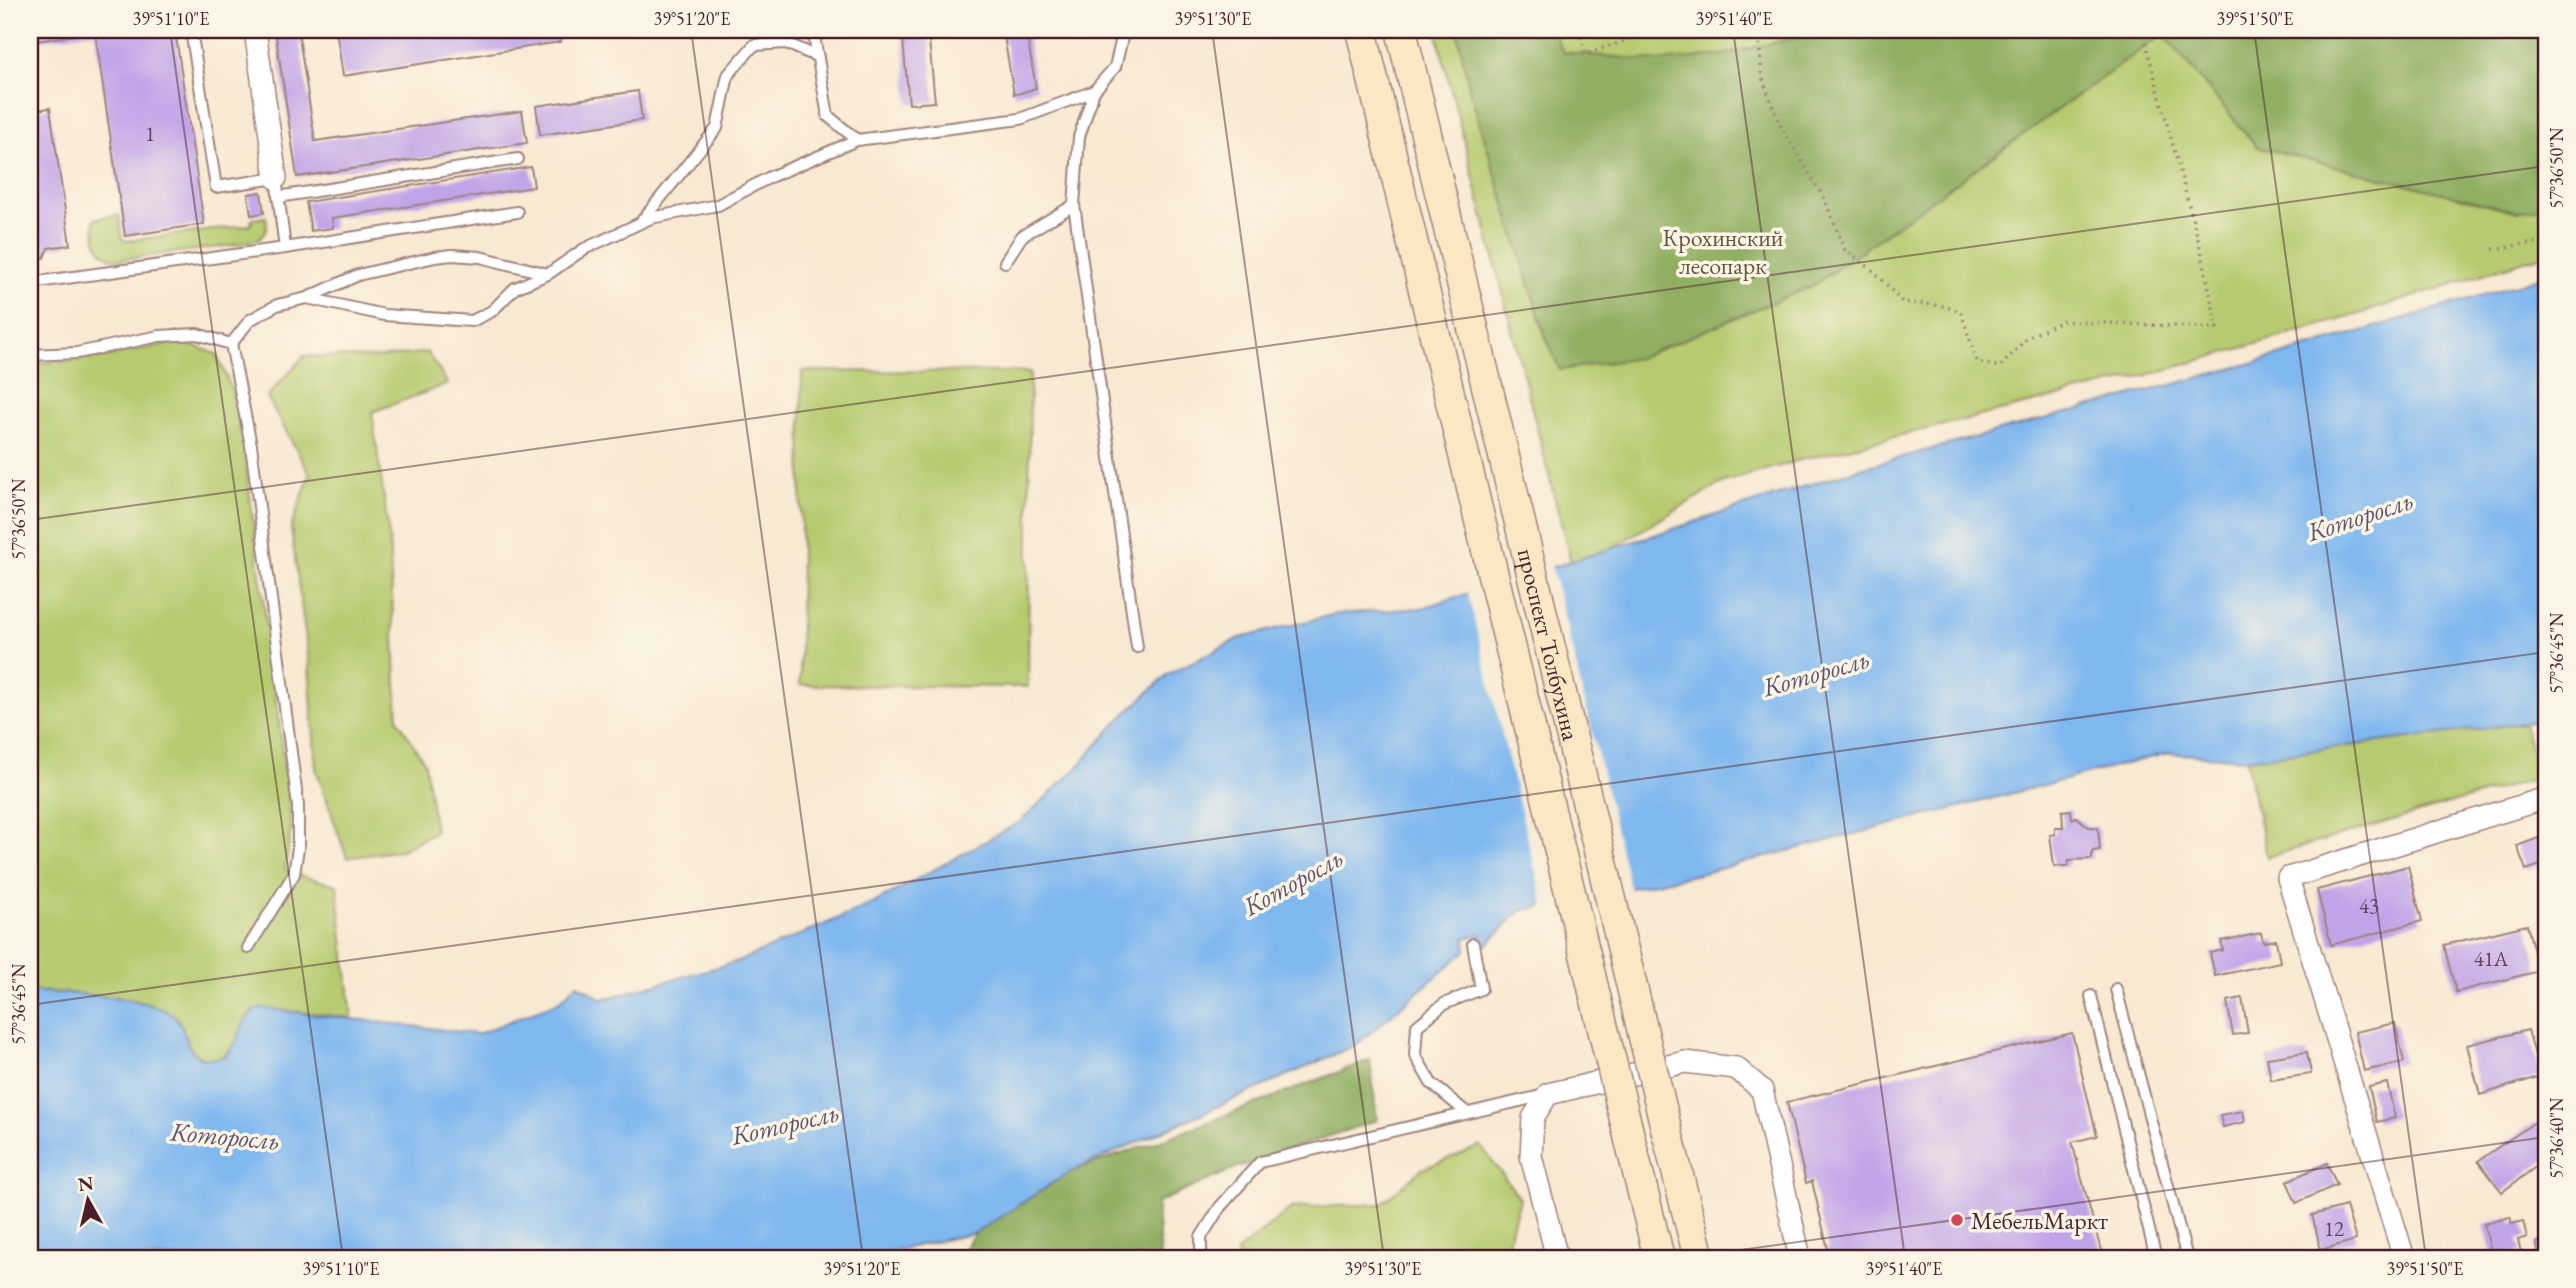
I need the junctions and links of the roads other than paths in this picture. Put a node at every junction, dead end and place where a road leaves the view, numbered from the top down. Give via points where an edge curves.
1 (191, 30) edge
2 (256, 30) edge
3 (813, 30) edge
4 (1124, 30) edge
5 (1361, 30) edge
6 (1401, 30) edge
7 (818, 57) junction
8 (1094, 91) junction
9 (857, 140) junction
10 (518, 159) dead end
11 (277, 187) junction
12 (1074, 205) junction
13 (517, 212) dead end
14 (641, 223) junction
15 (285, 248) junction
16 (1005, 262) dead end
17 (548, 274) junction
18 (30, 283) edge
19 (307, 298) junction
20 (231, 344) junction
21 (30, 355) edge
22 (1137, 648) dead end
23 (2546, 797) edge
24 (1474, 944) dead end
25 (248, 947) dead end
26 (2116, 989) dead end
27 (2091, 996) dead end
28 (1548, 1094) junction
29 (1467, 1113) junction
30 (1200, 1258) edge
31 (1557, 1258) edge
32 (1659, 1258) edge
33 (1699, 1258) edge
34 (1800, 1258) edge
35 (2156, 1258) edge
36 (2188, 1258) edge
37 (2404, 1258) edge

1 - 11 lane via 216,187
2 - 11 street
3 - 7 lane
4 - 8 lane via 1115,67
5 - 32 main road, проспект Толбухина, bridge
6 - 33 main road, проспект Толбухина, bridge
7 - 9 lane via 828,116
7 - 14 lane via 786,43 754,46 728,75 717,128
8 - 9 lane via 1020,119
8 - 12 lane via 1079,137
9 - 14 lane via 718,205
10 - 11 lane
11 - 15 lane
12 - 16 lane via 1022,236
12 - 22 lane
13 - 15 lane
14 - 17 lane via 584,249
15 - 18 lane
17 - 19 lane via 452,255 358,275
17 - 19 lane via 515,288 492,311 472,321 384,315
19 - 20 lane via 277,305 250,320
20 - 21 lane via 197,334 159,335 77,353
20 - 25 lane via 253,458 299,829 294,874
23 - 37 street via 2288,878
24 - 29 lane via 1480,989 1444,1004 1417,1026 1415,1055 1431,1083
26 - 36 lane
27 - 35 lane
28 - 29 lane
28 - 31 street via 1533,1118 1531,1157
28 - 34 street via 1685,1062 1736,1068 1762,1090
29 - 30 lane via 1260,1163 1201,1237

